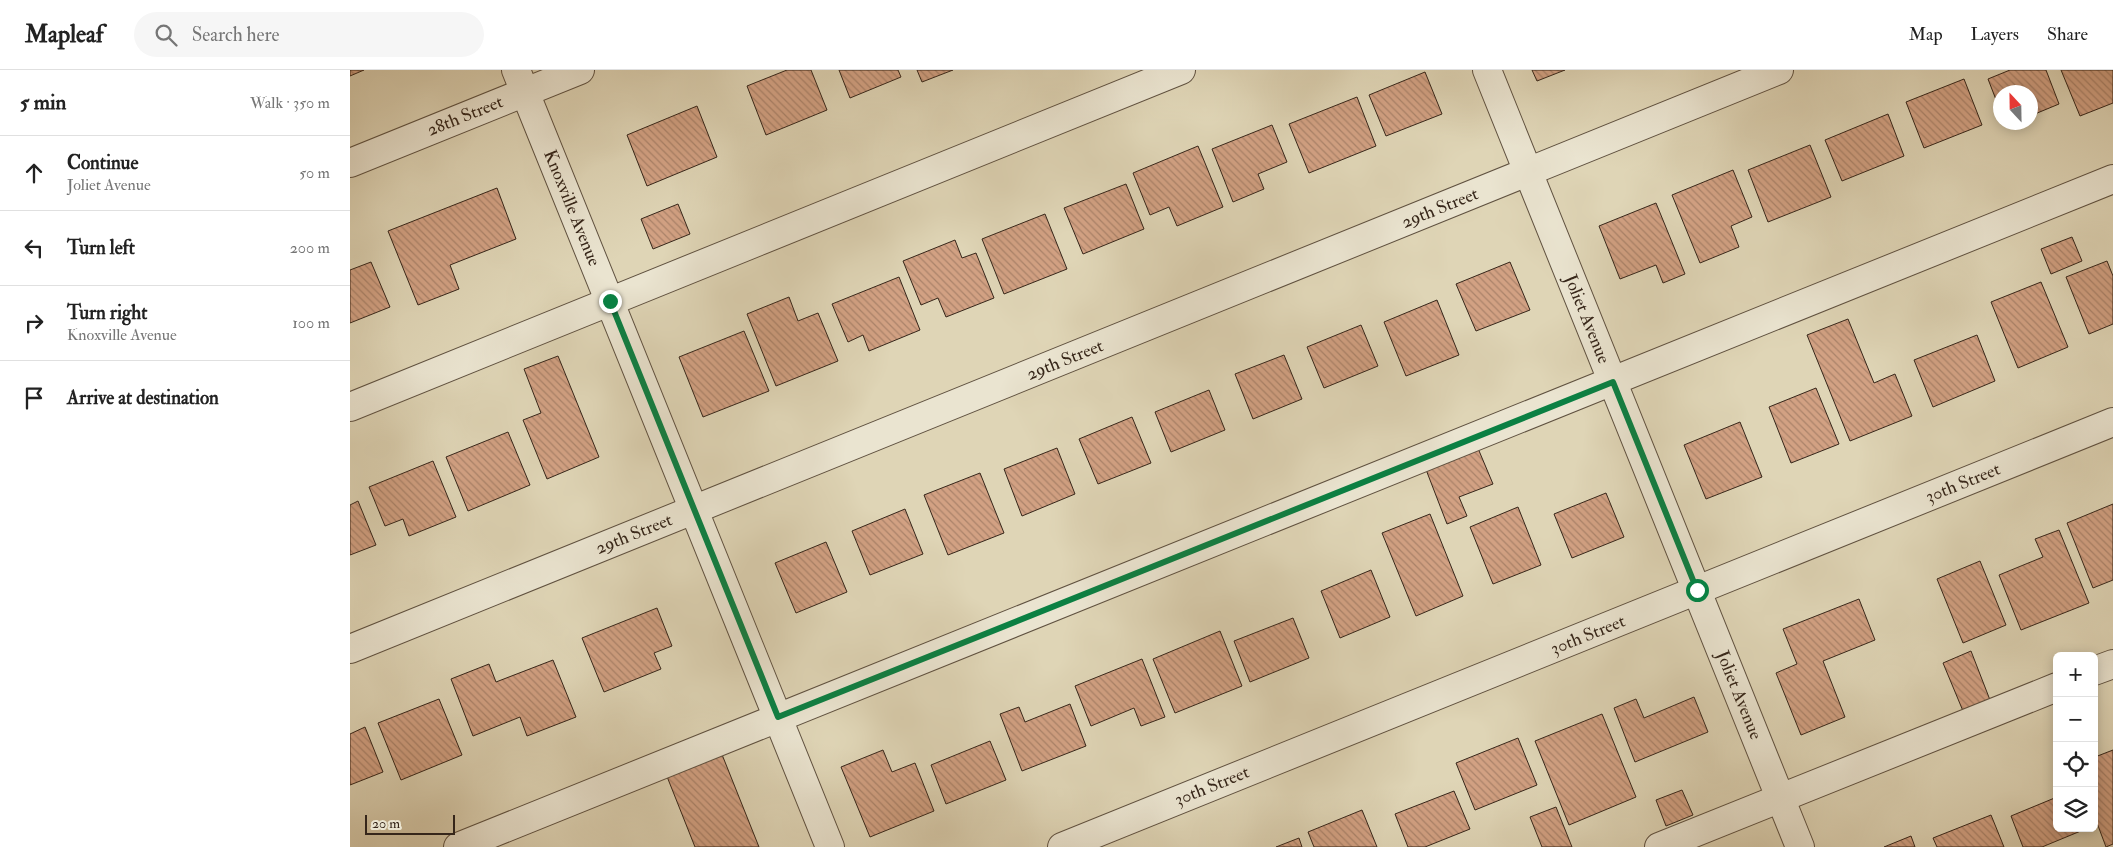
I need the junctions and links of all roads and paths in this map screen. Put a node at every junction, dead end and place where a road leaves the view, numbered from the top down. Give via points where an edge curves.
1 (580, 70) edge
2 (1181, 70) edge
3 (1487, 70) edge
4 (1779, 70) edge
5 (520, 81) edge
6 (350, 163) edge
7 (1528, 172) junction
8 (2113, 179) edge
9 (610, 301) junction
10 (1613, 382) junction
11 (350, 407) edge
12 (2113, 422) edge
13 (695, 510) junction
14 (1697, 590) junction
15 (350, 649) edge
16 (2113, 664) edge
17 (2098, 670) edge
18 (2053, 688) edge
19 (778, 717) junction
20 (1780, 798) junction
21 (458, 847) edge
22 (830, 847) edge
23 (1062, 847) edge
24 (1659, 847) edge
25 (1800, 847) edge

1 - 5 street, 28th Street
2 - 9 street
3 - 7 street, Joliet Avenue
4 - 7 street, 29th Street
5 - 6 street, 28th Street
5 - 9 street, Knoxville Avenue
7 - 10 street, Joliet Avenue
7 - 13 street, 29th Street
8 - 10 street
9 - 11 street
9 - 13 street, Knoxville Avenue
10 - 14 street, Joliet Avenue
10 - 19 street
12 - 14 street, 30th Street
13 - 15 street, 29th Street
13 - 19 street, Knoxville Avenue
14 - 20 street, Joliet Avenue
14 - 23 street, 30th Street
16 - 17 street
18 - 20 street
19 - 21 street
19 - 22 street, Knoxville Avenue
20 - 24 street
20 - 25 street, Joliet Avenue

